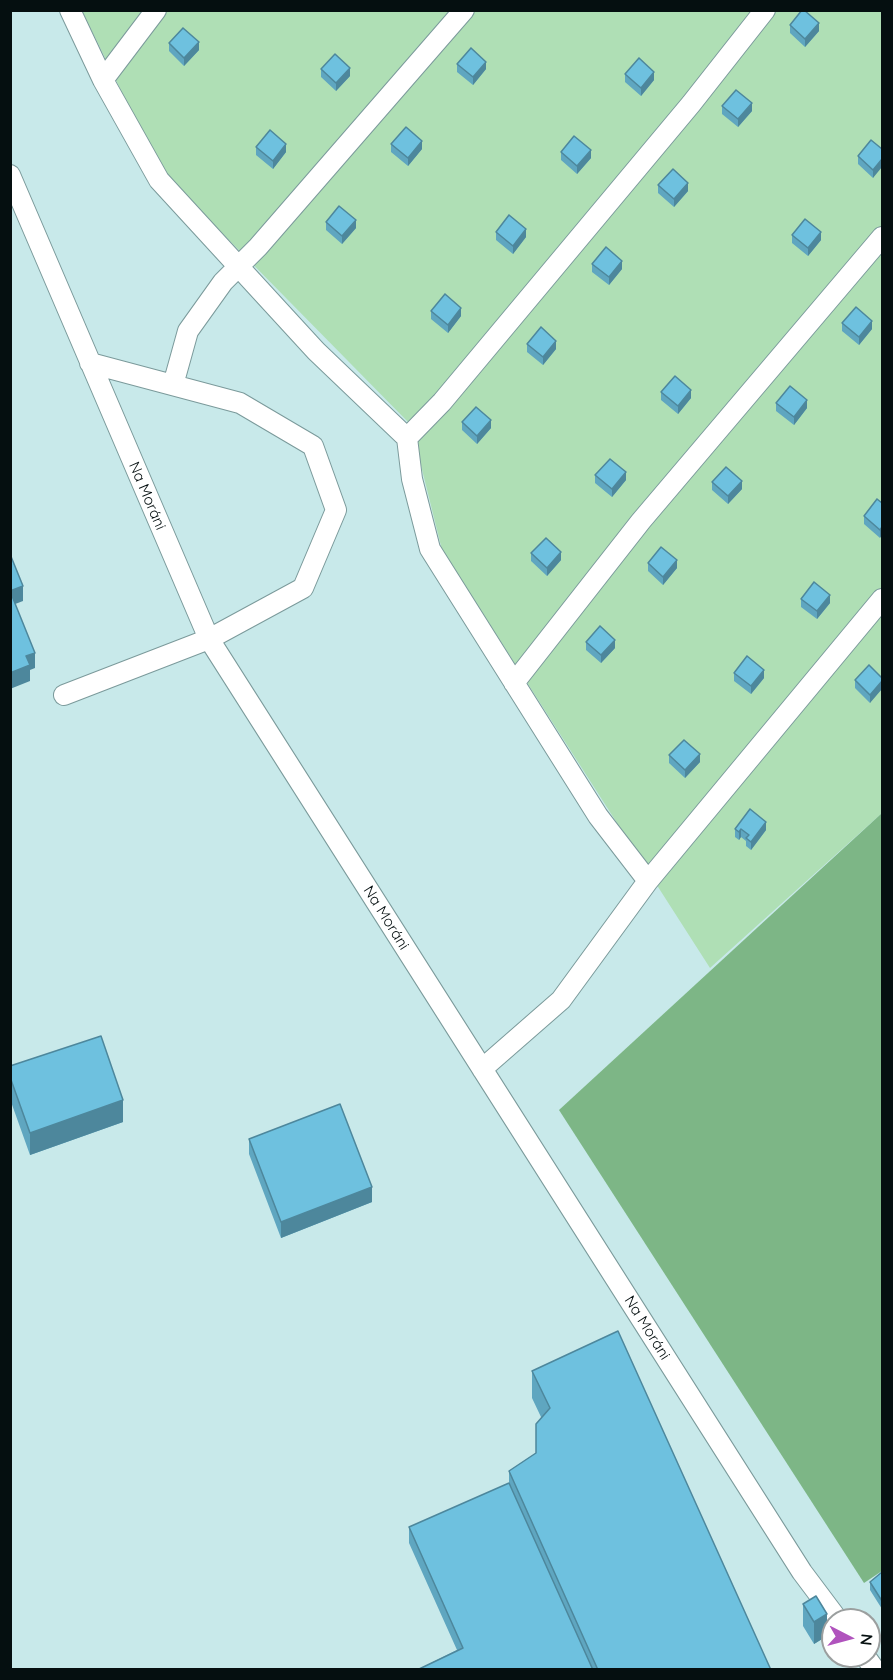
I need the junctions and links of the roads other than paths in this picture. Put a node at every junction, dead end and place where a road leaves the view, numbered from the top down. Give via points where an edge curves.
1 (70, 10) edge
2 (156, 10) edge
3 (464, 10) edge
4 (765, 10) edge
5 (103, 80) junction
6 (10, 175) edge
7 (882, 237) edge
8 (239, 265) junction
9 (90, 363) junction
10 (173, 385) junction
11 (407, 438) junction
12 (882, 599) edge
13 (209, 639) junction
14 (514, 683) junction
15 (64, 695) dead end
16 (648, 881) junction
17 (482, 1069) junction
18 (829, 1608) edge

1 - 5 lane
2 - 5 lane
3 - 8 lane
4 - 11 lane via 487,348
5 - 8 lane via 159,180
6 - 9 lane, Na Moráni
7 - 14 lane via 641,521
8 - 10 lane via 188,331
8 - 11 lane via 316,351
9 - 10 lane
9 - 13 lane, Na Moráni
10 - 13 lane via 240,403 313,446 336,510 303,588
11 - 14 lane via 412,479 430,549
12 - 16 lane
13 - 15 lane
13 - 17 lane, Na Moráni
14 - 16 lane via 598,816
16 - 17 lane via 561,1000
17 - 18 lane, Na Moráni via 802,1572

